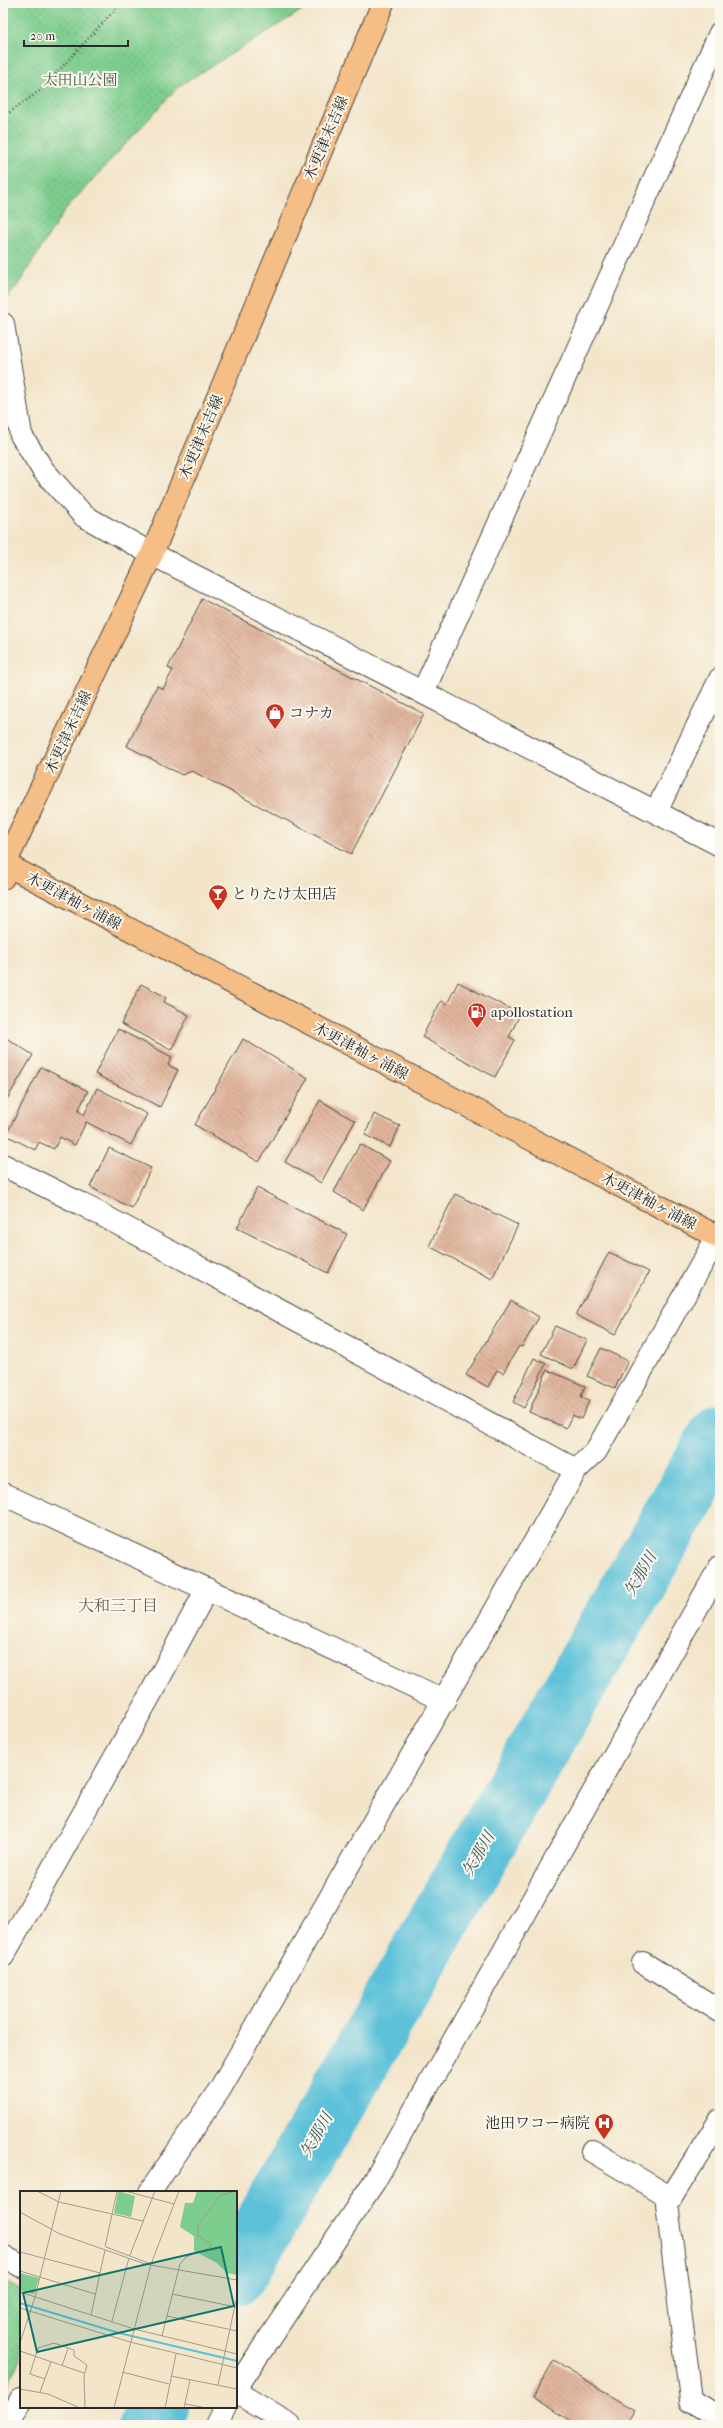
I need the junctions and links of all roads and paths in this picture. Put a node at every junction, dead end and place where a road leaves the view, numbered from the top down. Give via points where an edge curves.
1 (121, 3) edge
2 (383, 3) edge
3 (720, 32) edge
4 (3, 117) edge
5 (3, 324) edge
6 (152, 554) junction
7 (720, 679) edge
8 (423, 692) junction
9 (656, 812) junction
10 (720, 845) edge
11 (4, 868) edge
12 (3, 1165) edge
13 (719, 1236) edge
14 (576, 1470) junction
15 (3, 1494) edge
16 (720, 1567) edge
17 (207, 1589) junction
18 (445, 1701) junction
19 (3, 1956) edge
20 (643, 1963) dead end
21 (720, 2011) edge
22 (720, 2120) edge
23 (592, 2151) dead end
24 (151, 2191) edge
25 (671, 2198) junction
26 (3, 2256) edge
27 (20, 2265) edge
28 (237, 2387) edge
29 (237, 2393) edge
30 (20, 2401) edge
31 (224, 2408) edge
32 (720, 2418) edge
33 (7, 2425) edge
34 (216, 2425) edge
35 (290, 2425) edge

1 - 4 path via 41,90
2 - 6 main road, 木更津末吉線
3 - 8 street
5 - 6 street via 21,435 43,470 84,516
6 - 8 street
6 - 11 main road, 木更津末吉線
7 - 9 street
8 - 9 street
9 - 10 street
11 - 13 main road, 木更津袖ヶ浦線
12 - 14 street via 87,1207
13 - 14 street via 596,1451
14 - 18 street
15 - 17 street
16 - 28 street via 374,2182
17 - 18 street
17 - 19 street via 149,1698
18 - 24 street via 220,2089
20 - 21 street
22 - 25 street
23 - 25 street
25 - 32 street via 667,2204 691,2400
26 - 27 street
29 - 35 street
30 - 33 street
31 - 34 street

